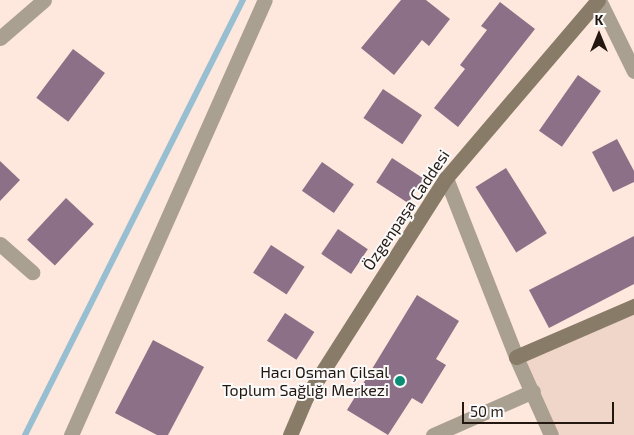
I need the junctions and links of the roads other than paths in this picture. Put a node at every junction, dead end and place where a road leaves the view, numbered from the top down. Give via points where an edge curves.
1 (44, 0) edge
2 (265, 0) edge
3 (598, 0) edge
4 (0, 38) edge
5 (634, 71) edge
6 (446, 178) junction
7 (0, 244) edge
8 (32, 272) dead end
9 (634, 306) edge
10 (516, 357) junction
11 (533, 391) junction
12 (72, 435) edge
13 (290, 435) edge
14 (433, 435) edge
15 (552, 435) edge

1 - 4 street
2 - 12 street
3 - 5 street
3 - 6 main road, Özgenpaşa Caddesi
6 - 10 street
6 - 13 main road, Özgenpaşa Caddesi via 305,399
7 - 8 street
9 - 10 main road
10 - 11 street
11 - 14 street
11 - 15 street

